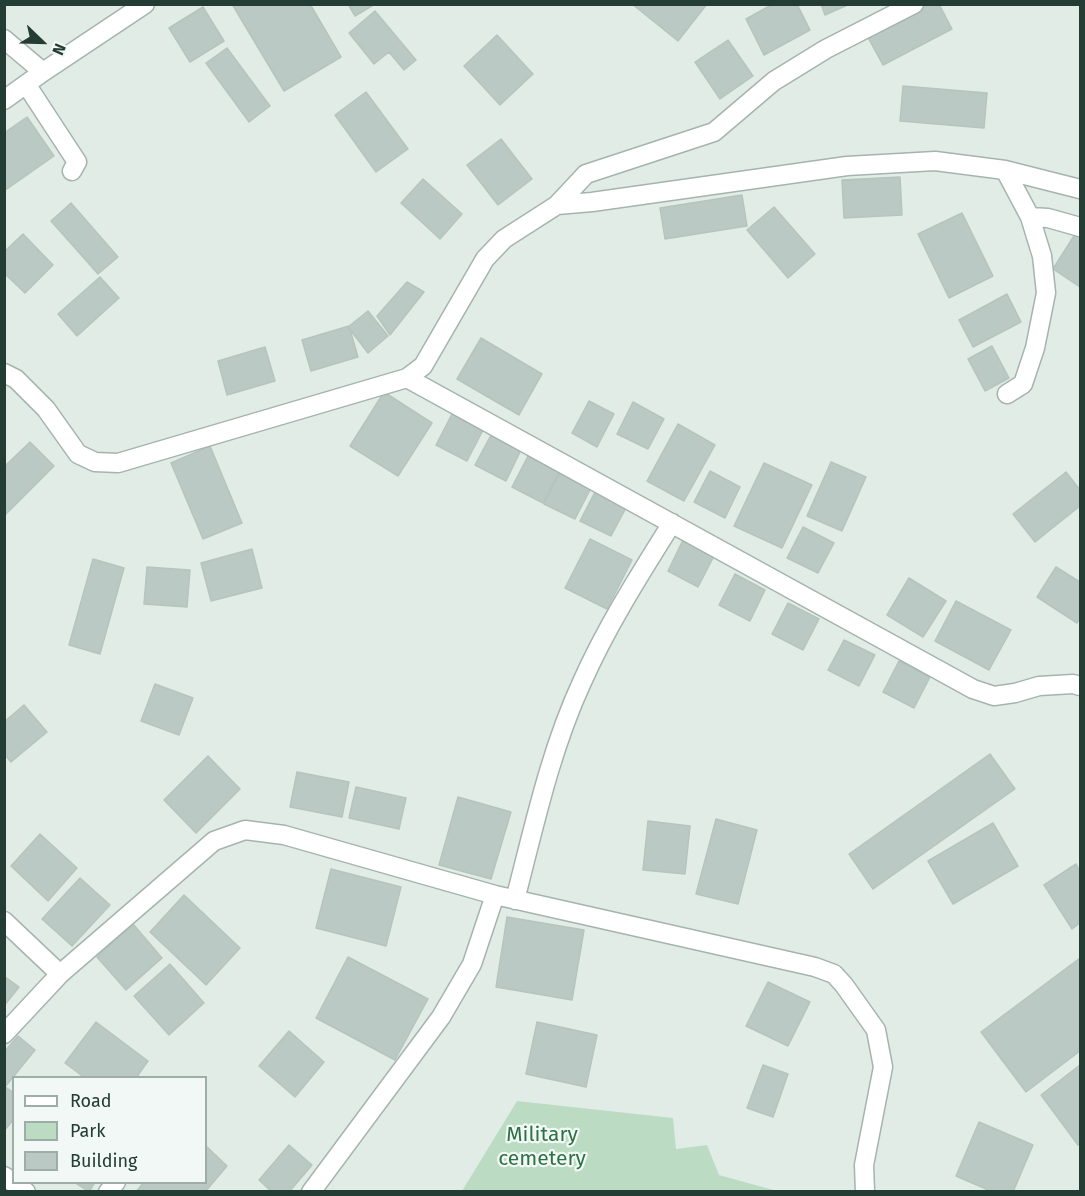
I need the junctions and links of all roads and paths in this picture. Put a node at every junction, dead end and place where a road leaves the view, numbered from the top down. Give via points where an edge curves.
1 (145, 4) edge
2 (914, 4) edge
3 (4, 39) edge
4 (43, 72) junction
5 (26, 84) junction
6 (4, 100) edge
7 (1005, 170) junction
8 (72, 171) dead end
9 (1080, 189) edge
10 (556, 206) junction
11 (1030, 217) junction
12 (1080, 227) edge
13 (4, 373) edge
14 (407, 378) junction
15 (1007, 394) dead end
16 (672, 523) junction
17 (1080, 686) edge
18 (495, 895) junction
19 (515, 900) junction
20 (4, 921) edge
21 (60, 974) junction
22 (4, 1034) edge
23 (311, 1191) edge
24 (866, 1191) edge

1 - 4 street
2 - 10 street via 774,81 714,132 586,174
3 - 4 street
4 - 5 street
5 - 6 street
5 - 8 street via 76,162
7 - 9 street
7 - 10 street via 935,161 847,166
7 - 11 street
10 - 14 street via 504,239 485,259 423,366
11 - 12 street
11 - 15 street via 1042,256 1046,293 1023,384
13 - 14 street via 16,379 46,409 78,454 95,462 118,463
14 - 16 street
16 - 17 street via 973,689 994,696 1039,686
16 - 19 street via 582,681 557,744
18 - 19 street
18 - 21 street via 284,835 245,830 214,841
18 - 23 street via 472,964 441,1017
19 - 24 street via 834,974 876,1030 883,1067 864,1165
20 - 21 street
21 - 22 street

